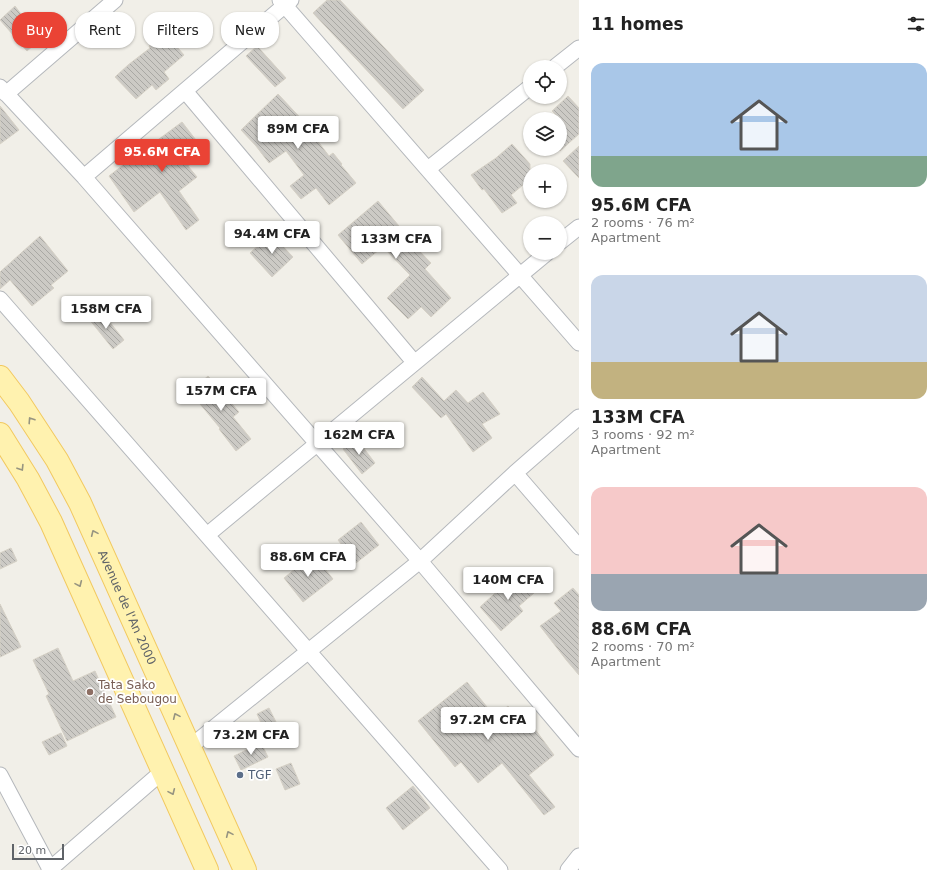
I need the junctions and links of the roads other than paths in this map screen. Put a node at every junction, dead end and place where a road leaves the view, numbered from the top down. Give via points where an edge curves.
1 (115, 0) edge
2 (285, 2) edge
3 (579, 48) edge
4 (564, 60) edge
5 (185, 90) junction
6 (3, 91) edge
7 (523, 93) edge
8 (428, 169) junction
9 (84, 177) junction
10 (579, 227) edge
11 (567, 236) edge
12 (539, 260) edge
13 (520, 276) junction
14 (0, 299) edge
15 (579, 343) edge
16 (414, 362) junction
17 (0, 377) edge
18 (579, 417) edge
19 (0, 434) edge
20 (317, 443) junction
21 (515, 474) junction
22 (207, 535) junction
23 (579, 547) edge
24 (420, 561) junction
25 (308, 651) junction
26 (190, 747) junction
27 (579, 749) edge
28 (163, 771) junction
29 (0, 775) edge
30 (579, 856) edge
31 (50, 870) edge
32 (207, 870) edge
33 (245, 870) edge
34 (500, 870) edge
35 (568, 870) edge

1 - 6 street
2 - 5 street
2 - 8 street
3 - 4 street
5 - 9 street
5 - 16 street
6 - 9 street
7 - 8 street
8 - 13 street
9 - 20 street
10 - 11 street
12 - 13 street
13 - 15 street
13 - 16 street
14 - 22 street
16 - 20 street
26 -> 17 main road, Avenue de l'An 2000 via 80,503 57,460
18 - 21 street
19 -> 28 main road via 51,522
20 - 22 street
20 - 24 street
21 - 23 street
21 - 24 street
22 - 25 street
24 - 25 street
24 - 27 street
25 - 26 street
25 - 34 street
33 -> 26 main road, Avenue de l'An 2000
28 - 31 street
28 -> 32 main road
29 - 31 street
30 - 35 street

